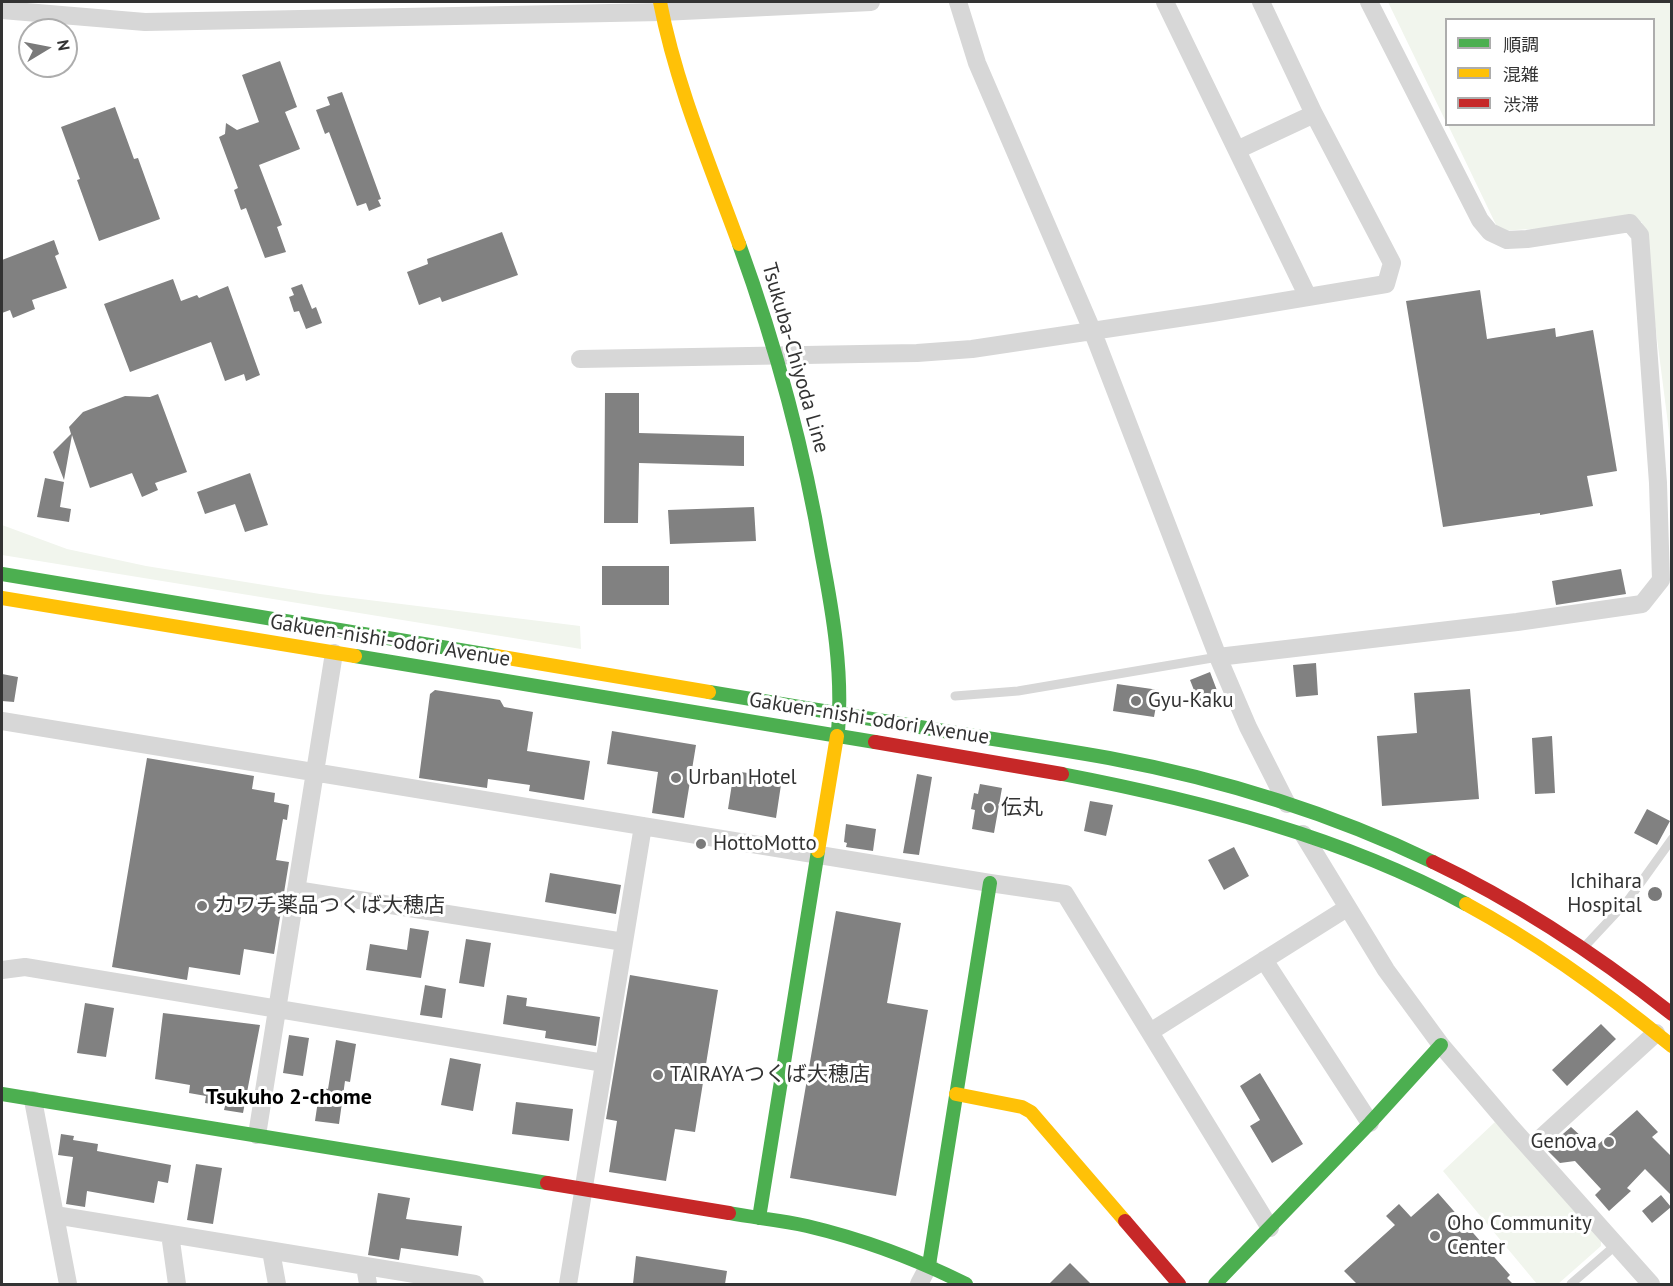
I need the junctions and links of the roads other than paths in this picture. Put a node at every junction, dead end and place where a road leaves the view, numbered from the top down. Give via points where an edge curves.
1 (871, 2) edge
2 (958, 2) edge
3 (1165, 2) edge
4 (1261, 2) edge
5 (1369, 2) edge
6 (743, 4) edge
7 (661, 7) edge
8 (2, 10) edge
9 (1314, 114) junction
10 (1237, 150) junction
11 (1308, 297) junction
12 (1092, 330) junction
13 (777, 355) junction
14 (580, 359) dead end
15 (1665, 484) edge
16 (2, 574) edge
17 (2, 598) edge
18 (334, 653) junction
19 (1218, 657) junction
20 (955, 696) dead end
21 (840, 713) junction
22 (2, 721) edge
23 (837, 736) junction
24 (315, 773) junction
25 (1288, 805) junction
26 (643, 826) junction
27 (1303, 834) junction
28 (1671, 838) edge
29 (818, 855) junction
30 (990, 883) junction
31 (296, 890) junction
32 (1347, 908) junction
33 (624, 942) junction
34 (1583, 948) junction
35 (1264, 960) junction
36 (2, 970) edge
37 (277, 1008) junction
38 (1671, 1014) edge
39 (1150, 1032) junction
40 (1656, 1033) junction
41 (1441, 1044) junction
42 (1671, 1046) edge
43 (604, 1063) junction
44 (2, 1094) edge
45 (956, 1094) junction
46 (33, 1100) junction
47 (1370, 1123) junction
48 (257, 1135) junction
49 (1530, 1148) junction
50 (584, 1189) junction
51 (55, 1215) junction
52 (759, 1218) junction
53 (1269, 1228) junction
54 (170, 1234) junction
55 (1616, 1245) junction
56 (271, 1251) junction
57 (929, 1265) junction
58 (366, 1275) edge
59 (68, 1284) edge
60 (177, 1284) edge
61 (277, 1284) edge
62 (466, 1284) edge
63 (568, 1284) edge
64 (919, 1284) edge
65 (966, 1284) edge
66 (1179, 1284) edge
67 (1215, 1284) edge
68 (1571, 1284) edge
69 (1651, 1284) edge

1 - 6 street
2 - 12 street via 977,63
3 - 10 street
4 - 9 street
5 - 15 street via 1480,220 1490,232 1507,240 1527,239 1630,223 1640,235
6 - 7 street
7 - 8 street via 145,22
7 - 13 main road, Tsukuba-Chiyoda Line via 698,135
9 - 10 street
9 - 11 street via 1392,263 1386,284
10 - 11 street
11 - 12 street
12 - 13 street via 972,349
12 - 19 street
13 - 14 street
13 - 21 main road, Tsukuba-Chiyoda Line via 818,531 838,655
15 - 19 street via 1661,580 1642,604
16 - 21 main road, Gakuen-nishi-odori Avenue
17 - 18 main road, Gakuen-nishi-odori Avenue
18 - 23 main road, Gakuen-nishi-odori Avenue
18 - 24 street
19 - 20 lane via 1018,691
19 - 25 street
21 - 23 main road, Tsukuba-Chiyoda Line
21 - 25 main road, Gakuen-nishi-odori Avenue via 1109,758 1240,789
22 - 24 street
23 - 27 main road, Gakuen-nishi-odori Avenue via 1112,782
23 - 29 main road, Tsukuba-Chiyoda Line
24 - 26 street
24 - 31 street
25 - 27 street
25 - 34 main road, Gakuen-nishi-odori Avenue via 1356,828 1454,871
26 - 29 street
26 - 33 street
27 - 32 street
27 - 40 main road, Gakuen-nishi-odori Avenue via 1408,875 1525,938
28 - 34 lane via 1629,898
29 - 30 street
29 - 52 main road, Tsukuba-Chiyoda Line
30 - 39 street via 1065,894
30 - 45 main road
31 - 33 street
31 - 37 street
32 - 35 street
32 - 41 street via 1386,970
33 - 43 street
34 - 38 main road, Gakuen-nishi-odori Avenue
35 - 39 street
35 - 47 street
36 - 37 street via 25,967
37 - 43 street
37 - 48 street
39 - 53 street
40 - 42 main road, Gakuen-nishi-odori Avenue
40 - 49 street
41 - 47 main road
41 - 49 street
43 - 50 street
44 - 46 main road
45 - 57 main road
45 - 66 main road via 1031,1112
46 - 48 main road
46 - 51 street
47 - 53 main road
48 - 50 main road
49 - 55 street
50 - 52 main road
50 - 63 street
51 - 54 street
51 - 59 street
52 - 57 main road via 849,1237
53 - 67 main road
54 - 56 street
54 - 60 street
55 - 68 lane
55 - 69 street
56 - 58 street
56 - 61 street
57 - 64 street
57 - 65 main road
58 - 62 street

